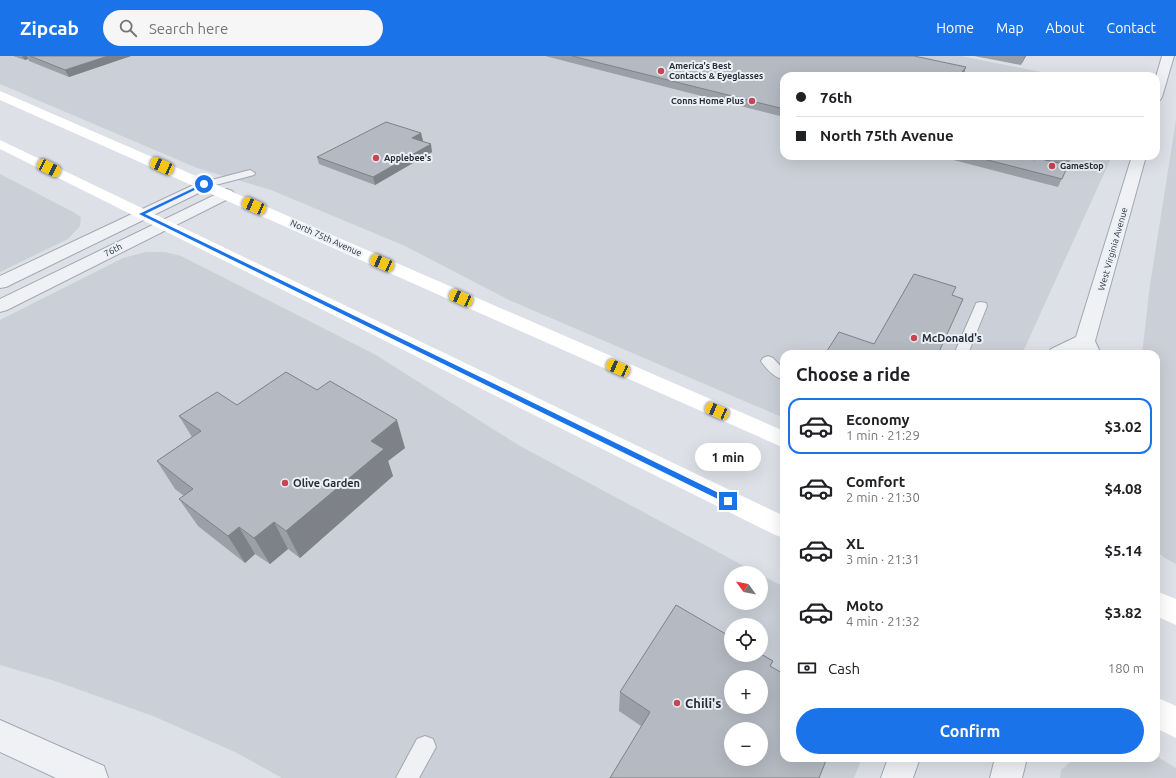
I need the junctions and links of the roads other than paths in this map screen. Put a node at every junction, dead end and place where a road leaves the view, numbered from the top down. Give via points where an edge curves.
1 (1168, 56) edge
2 (1160, 83) edge
3 (0, 95) edge
4 (0, 144) edge
5 (1138, 160) edge
6 (204, 184) junction
7 (227, 194) junction
8 (141, 214) junction
9 (164, 224) junction
10 (0, 283) edge
11 (0, 306) edge
12 (981, 306) dead end
13 (1088, 347) edge
14 (963, 350) edge
15 (1075, 350) edge
16 (768, 360) dead end
17 (780, 373) edge
18 (780, 438) edge
19 (780, 526) edge
20 (1160, 605) edge
21 (1176, 612) edge
22 (1160, 714) edge
23 (1176, 722) edge
24 (0, 736) edge
25 (425, 746) dead end
26 (903, 762) edge
27 (1010, 762) edge
28 (92, 778) edge
29 (407, 778) edge
30 (897, 778) edge
31 (1006, 778) edge

1 - 2 street
3 - 6 main road, North 75th Avenue
4 - 8 main road
5 - 13 street, West Virginia Avenue
6 - 7 main road, North 75th Avenue
6 - 7 lane via 250,173
6 - 8 street, 76th
7 - 9 street, 76th
7 - 18 main road, North 75th Avenue
8 - 9 main road
8 - 10 street, 76th
9 - 11 street, 76th
9 - 19 main road
12 - 14 lane
13 - 15 street, West Virginia Avenue
16 - 17 lane
20 - 21 main road
22 - 23 main road
24 - 28 street
25 - 29 lane
26 - 30 street
27 - 31 street

